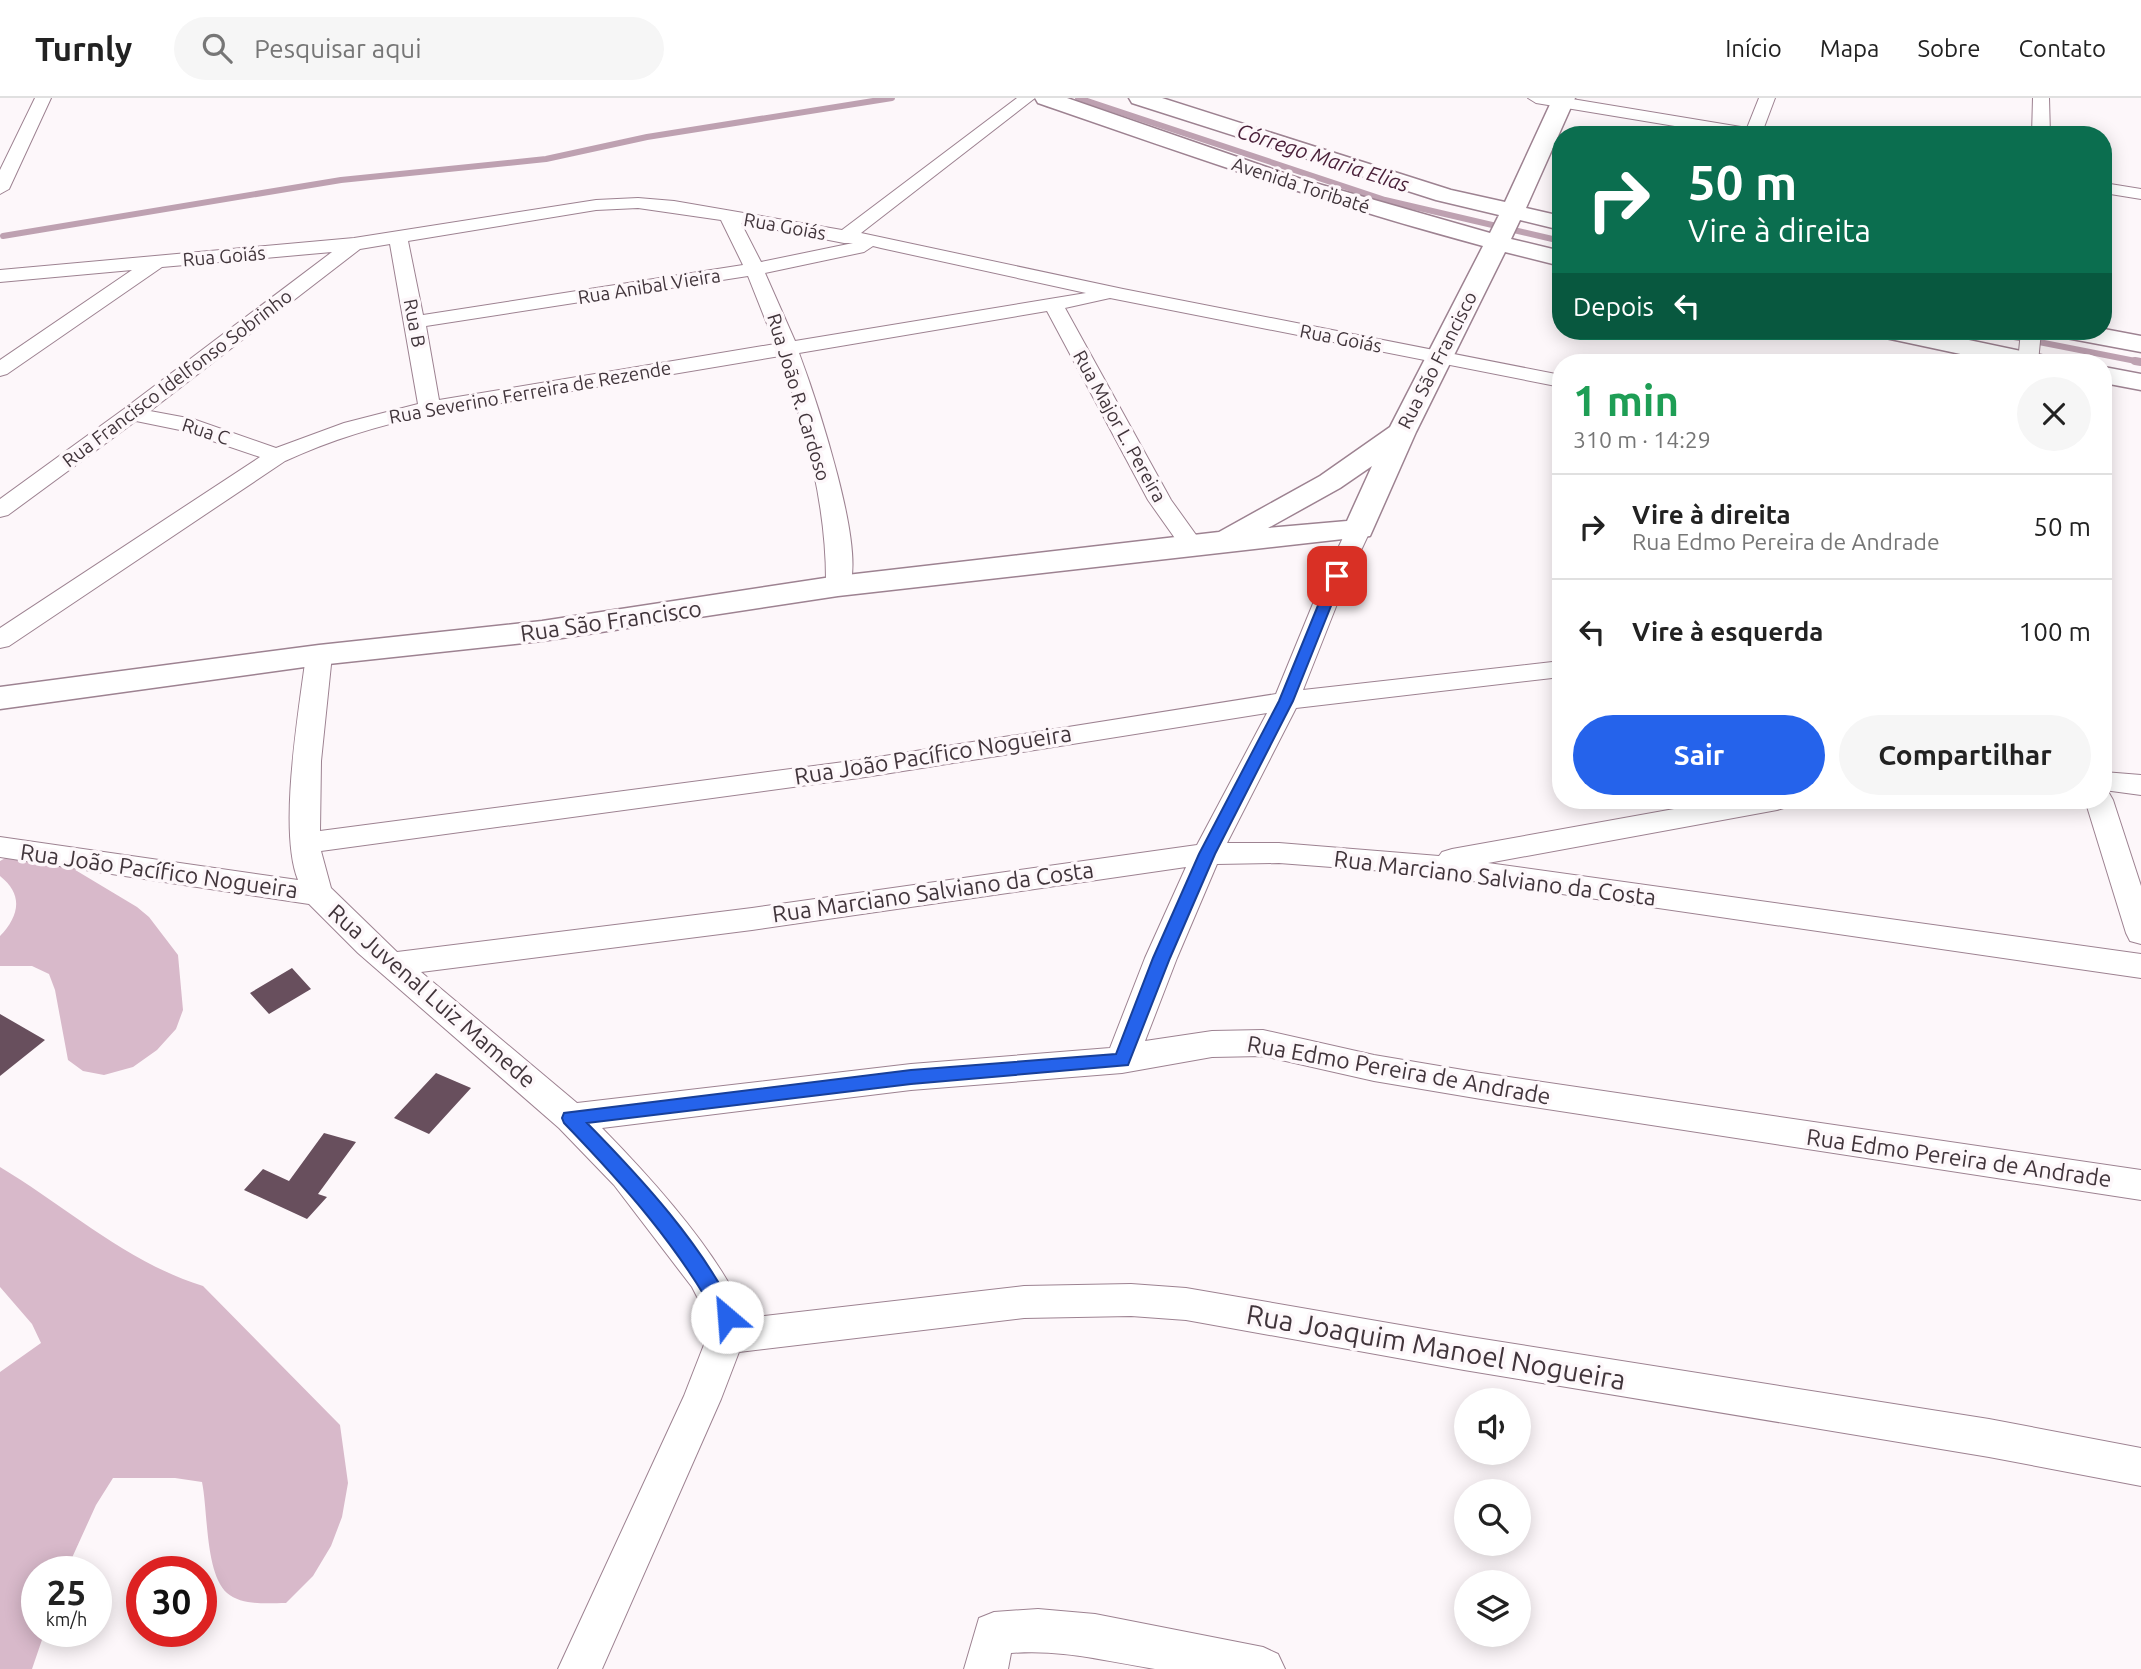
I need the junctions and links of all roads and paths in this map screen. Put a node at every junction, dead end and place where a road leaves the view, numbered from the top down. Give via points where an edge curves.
1 (43, 98) edge
2 (1027, 98) edge
3 (1046, 98) edge
4 (1139, 98) edge
5 (1536, 98) edge
6 (1767, 98) edge
7 (2041, 98) edge
8 (1563, 100) edge
9 (1711, 126) edge
10 (1759, 126) edge
11 (2041, 126) edge
12 (0, 188) edge
13 (2112, 189) edge
14 (2141, 194) edge
15 (728, 216) junction
16 (1552, 224) edge
17 (1504, 228) junction
18 (844, 237) junction
19 (398, 238) junction
20 (881, 242) junction
21 (354, 244) junction
22 (1552, 254) edge
23 (156, 262) junction
24 (756, 269) junction
25 (0, 276) edge
26 (1116, 293) junction
27 (1053, 304) junction
28 (415, 322) junction
29 (2112, 339) edge
30 (1934, 340) edge
31 (2141, 344) edge
32 (787, 347) junction
33 (2001, 354) edge
34 (1440, 357) junction
35 (0, 370) edge
36 (2112, 377) edge
37 (1552, 379) edge
38 (2141, 383) edge
39 (429, 408) junction
40 (132, 414) junction
41 (1402, 432) junction
42 (277, 456) junction
43 (0, 510) edge
44 (1359, 529) junction
45 (1207, 543) junction
46 (838, 586) junction
47 (0, 640) edge
48 (319, 655) junction
49 (1552, 670) edge
50 (0, 698) edge
51 (1286, 701) junction
52 (2112, 782) edge
53 (2141, 785) edge
54 (1727, 809) edge
55 (2102, 809) edge
56 (305, 843) junction
57 (0, 847) edge
58 (1207, 854) junction
59 (1424, 864) junction
60 (318, 894) junction
61 (2141, 933) edge
62 (391, 964) junction
63 (2141, 966) edge
64 (1122, 1060) junction
65 (571, 1118) junction
66 (2141, 1185) edge
67 (726, 1337) junction
68 (2141, 1467) edge
69 (990, 1651) edge
70 (580, 1669) edge
71 (1263, 1669) edge

1 - 12 street
2 - 18 street
3 - 17 street, Avenida Toribaté via 1293,184
4 - 17 street, Avenida Toribaté via 1357,169
5 - 8 street
6 - 10 street
7 - 11 street
8 - 9 street
8 - 17 street, Rua São Francisco
13 - 14 street
15 - 18 street, Rua Goiás
15 - 19 street, Rua Goiás via 638,203 596,205
15 - 24 street, Rua João R. Cardoso
16 - 17 street, Avenida Toribaté
17 - 22 street, Avenida Toribaté
17 - 34 street, Rua São Francisco
18 - 20 street, Rua Goiás
19 - 21 street, Rua Goiás
19 - 28 street, Rua B
20 - 24 street, Rua Anibal Vieira
20 - 26 street, Rua Goiás
21 - 23 street, Rua Goiás
21 - 40 street, Rua Francisco Idelfonso Sobrinho
23 - 25 street, Rua Goiás
23 - 35 street
24 - 28 street, Rua Anibal Vieira
24 - 32 street, Rua João R. Cardoso
26 - 27 street, Rua Severino Ferreira de Rezende
26 - 34 street, Rua Goiás
27 - 32 street, Rua Severino Ferreira de Rezende
27 - 45 street, Rua Major L. Pereira via 1160,500
28 - 39 street, Rua B
29 - 31 street
30 - 33 street
32 - 39 street, Rua Severino Ferreira de Rezende
32 - 46 street, Rua João R. Cardoso via 827,484 838,541
34 - 37 street, Rua Goiás
34 - 41 street, Rua São Francisco
36 - 38 street
39 - 42 street, Rua Severino Ferreira de Rezende via 372,420
40 - 42 street, Rua C via 185,424
40 - 43 street, Rua Francisco Idelfonso Sobrinho
41 - 44 street
41 - 45 street, Rua São Francisco via 1330,482
42 - 47 street, Rua Severino Ferreira de Rezende
44 - 45 street, Rua São Francisco
44 - 51 street
45 - 46 street, Rua São Francisco
46 - 48 street, Rua São Francisco via 542,631
48 - 50 street, Rua São Francisco
48 - 56 street, Rua Juvenal Luiz Mamede via 307,761
49 - 51 street, Rua João Pacífico Nogueira
51 - 56 street, Rua João Pacífico Nogueira via 859,769
51 - 58 street
52 - 53 street
54 - 59 street
55 - 61 street
56 - 60 street, Rua Juvenal Luiz Mamede
57 - 60 street, Rua João Pacífico Nogueira
58 - 59 street, Rua Marciano Salviano da Costa via 1279,853
58 - 62 street, Rua Marciano Salviano da Costa via 752,919
58 - 64 street
59 - 63 street, Rua Marciano Salviano da Costa
60 - 62 street, Rua Juvenal Luiz Mamede
62 - 65 street, Rua Juvenal Luiz Mamede
64 - 65 street, Rua Edmo Pereira de Andrade via 911,1077
64 - 66 street, Rua Edmo Pereira de Andrade via 1212,1044 1263,1043 1482,1086
65 - 67 street, Rua Juvenal Luiz Mamede via 626,1175 705,1276 727,1317
67 - 68 street, Rua Joaquim Manoel Nogueira via 1024,1302 1186,1304
67 - 70 street
69 - 71 street via 1038,1629 1095,1635

